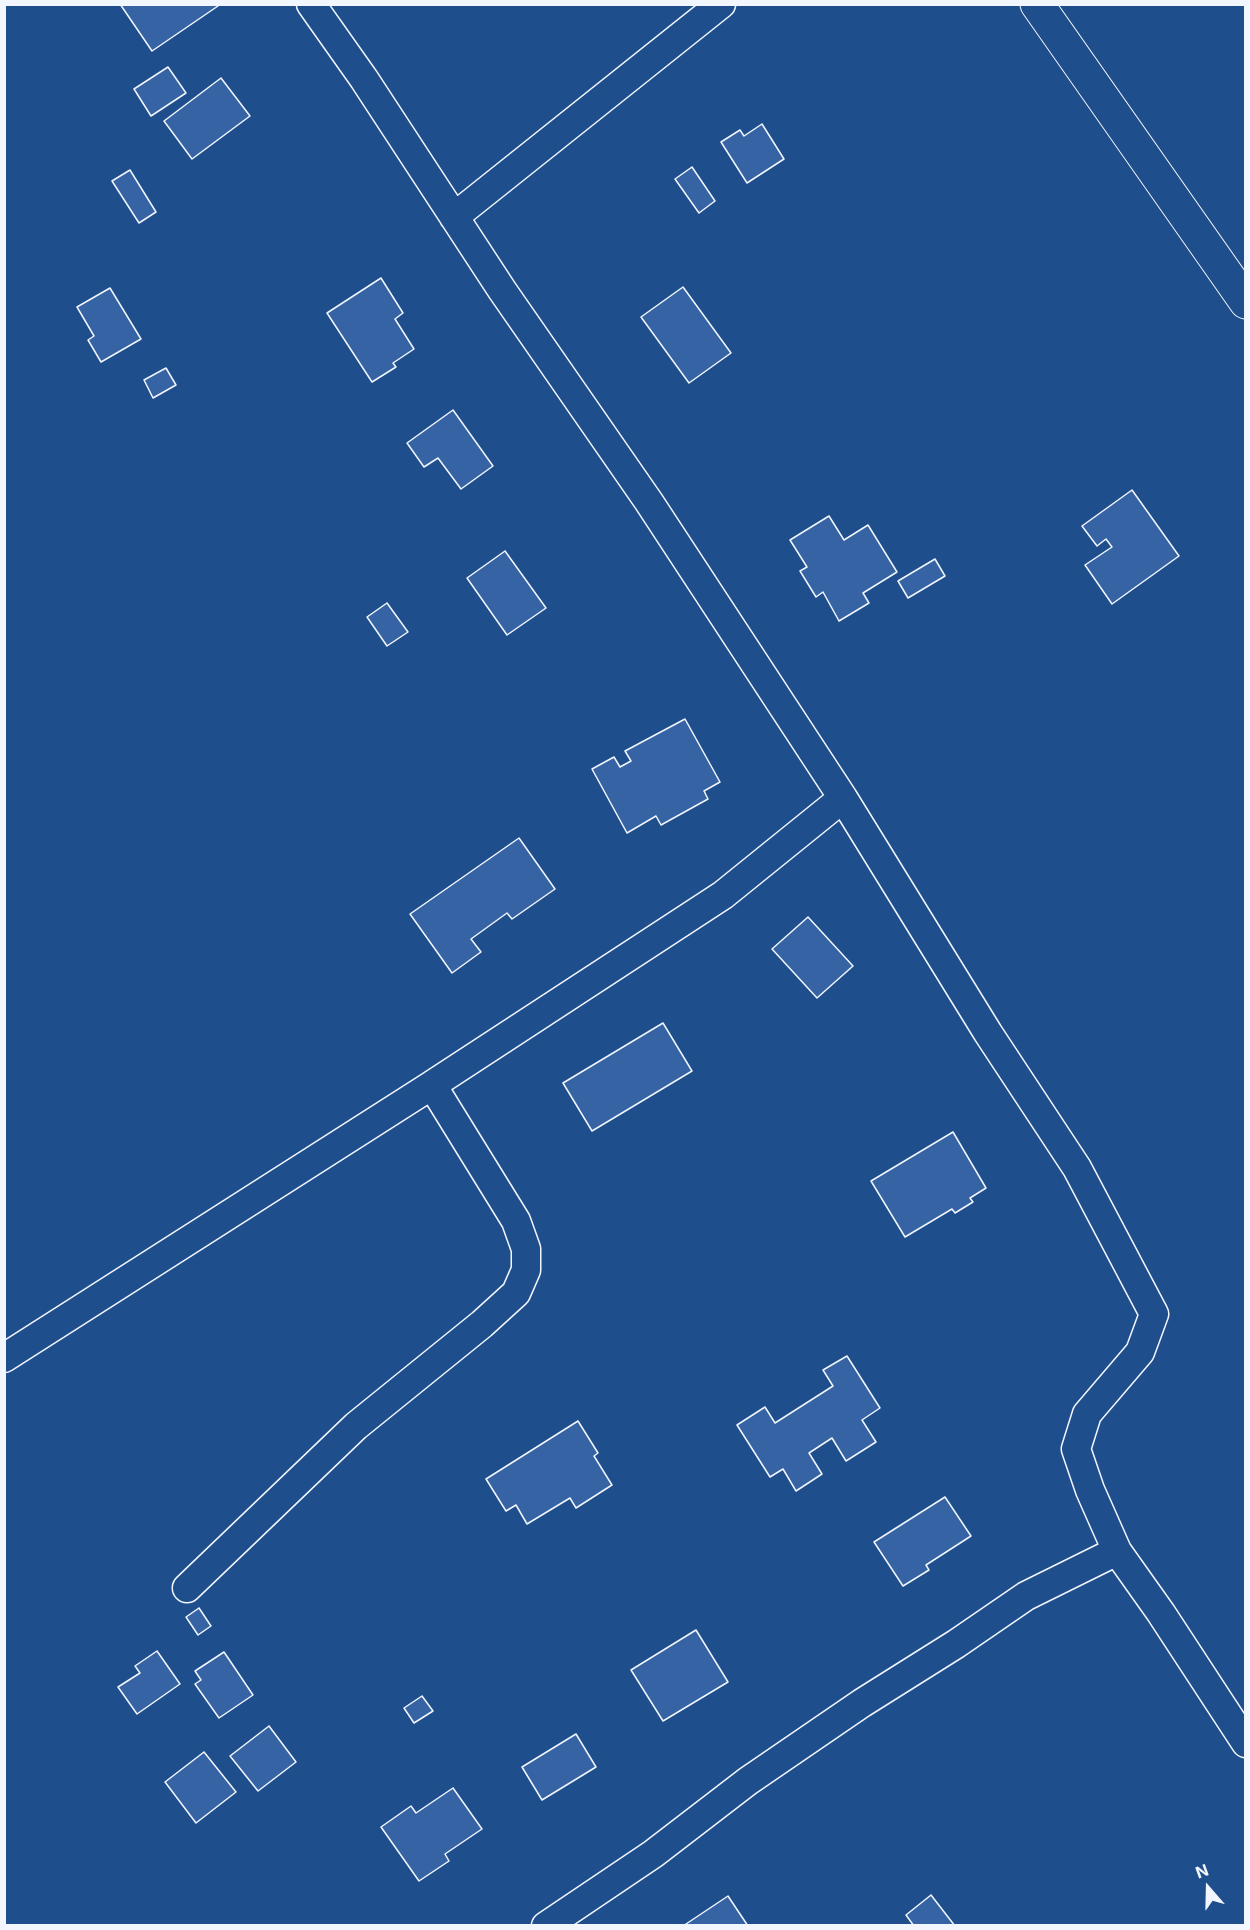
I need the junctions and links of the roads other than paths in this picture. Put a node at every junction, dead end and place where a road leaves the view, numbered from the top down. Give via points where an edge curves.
1 (311, 4) edge
2 (721, 4) edge
3 (1037, 4) edge
4 (454, 217) junction
5 (1245, 302) edge
6 (843, 798) junction
7 (432, 1085) junction
8 (4, 1358) edge
9 (1117, 1551) junction
10 (188, 1588) dead end
11 (1245, 1743) edge
12 (546, 1926) edge

1 - 4 street
2 - 4 street
3 - 5 main road
4 - 6 street via 649,502
6 - 7 street via 723,895
6 - 9 street via 988,1033 1077,1168 1154,1314 1140,1352 1087,1414 1076,1449
7 - 8 street
7 - 10 street via 516,1221 526,1249 526,1270 516,1293 356,1426
9 - 11 street
9 - 12 street via 1026,1596 862,1703

